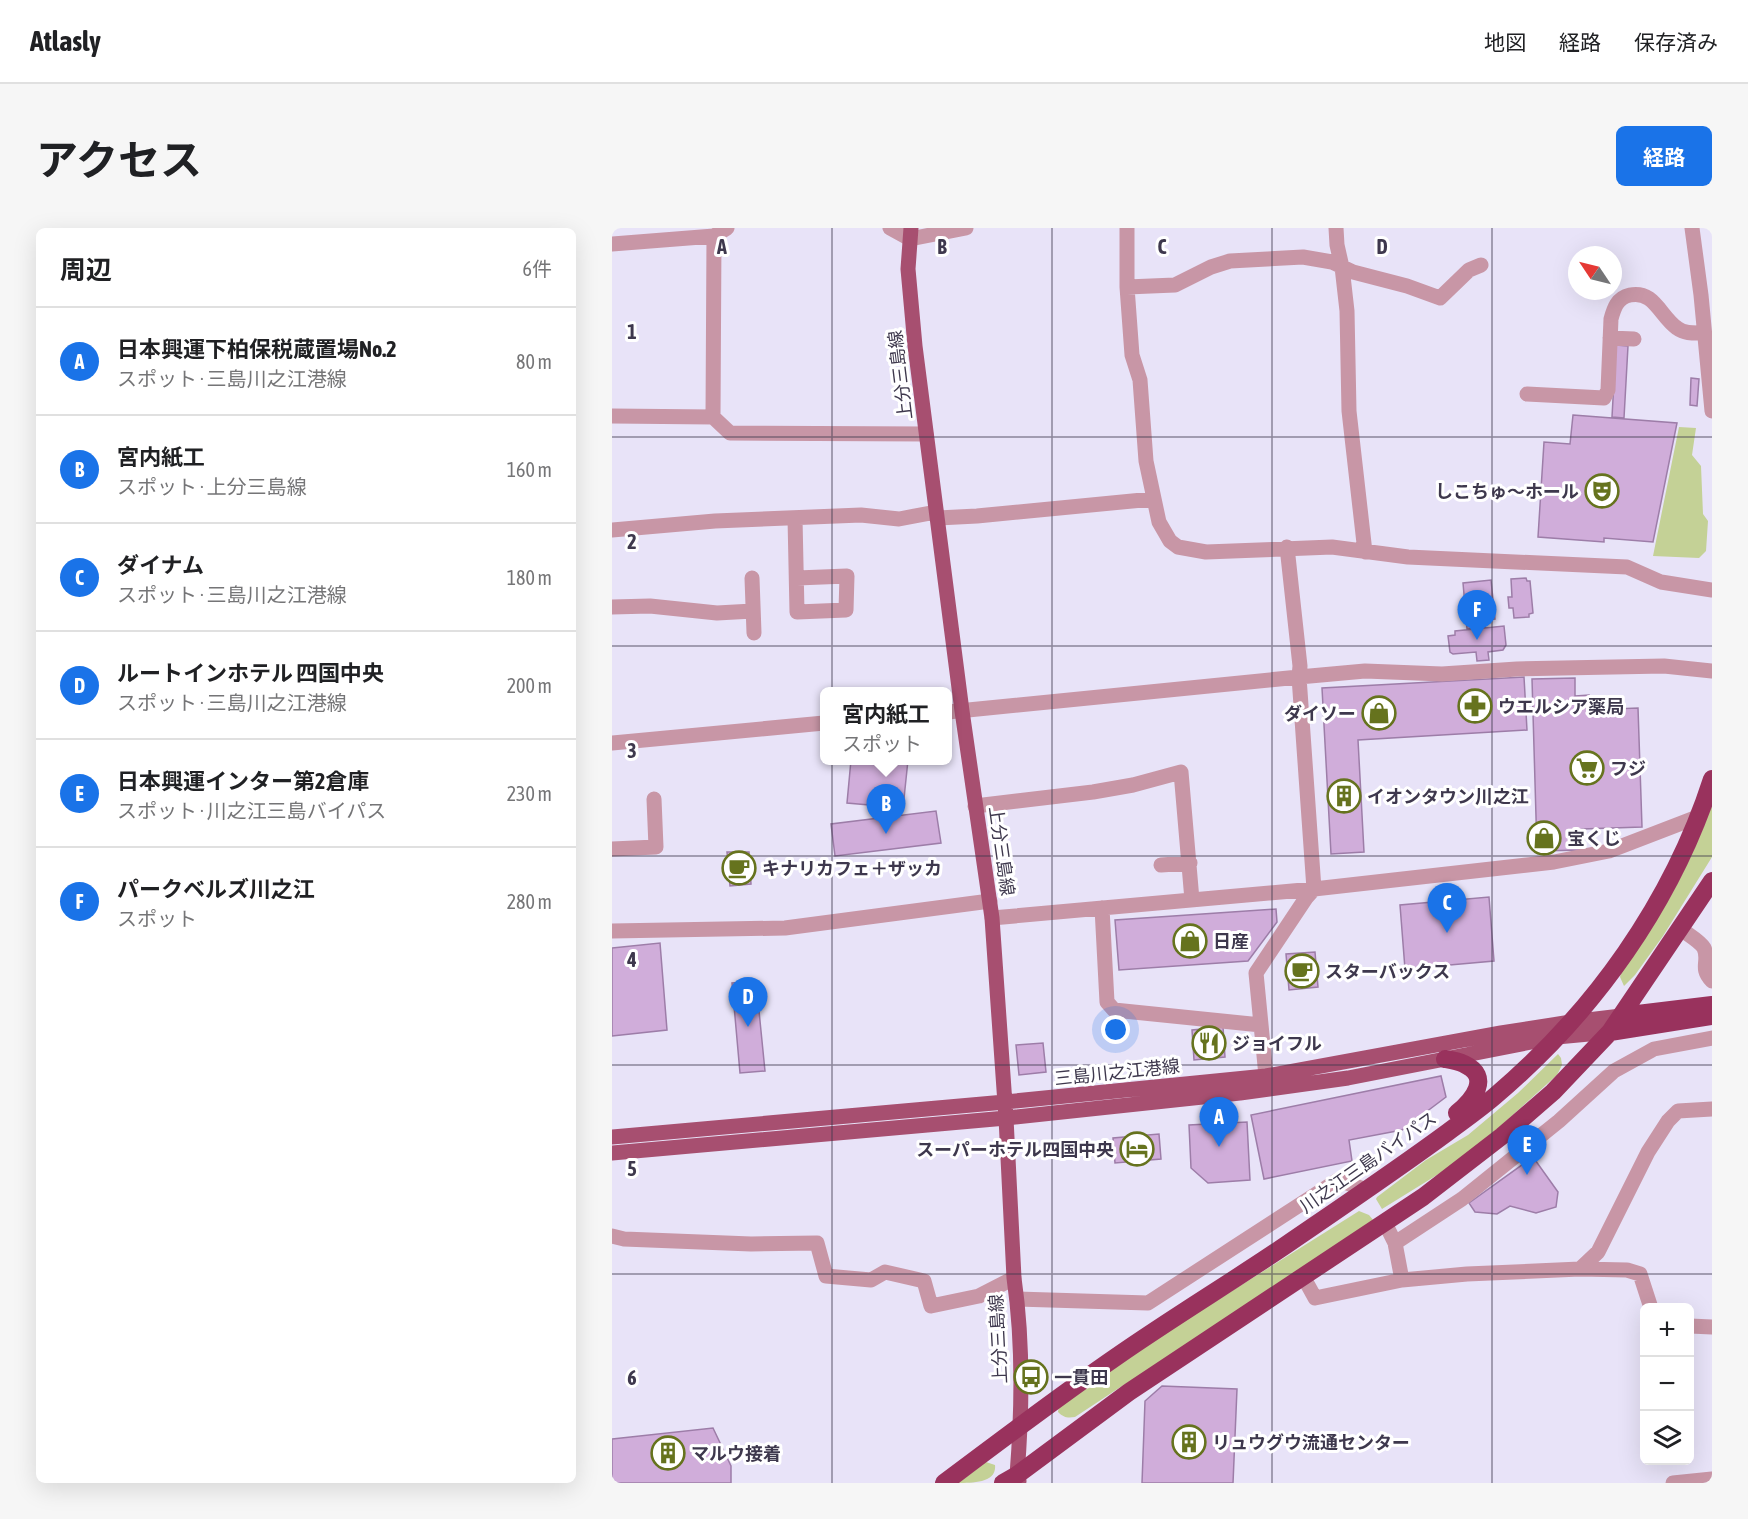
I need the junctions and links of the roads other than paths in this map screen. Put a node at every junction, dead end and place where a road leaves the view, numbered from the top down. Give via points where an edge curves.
1 (890, 228) edge
2 (966, 228) edge
3 (1127, 228) edge
4 (1336, 228) edge
5 (1692, 228) edge
6 (720, 232) edge
7 (910, 233) edge
8 (659, 234) edge
9 (612, 244) edge
10 (1481, 265) dead end
11 (1342, 267) junction
12 (1127, 287) junction
13 (1704, 333) junction
14 (1610, 338) junction
15 (1634, 339) dead end
16 (1527, 394) dead end
17 (1712, 411) edge
18 (612, 416) edge
19 (713, 417) junction
20 (926, 434) junction
21 (1153, 499) junction
22 (937, 515) junction
23 (795, 518) junction
24 (612, 530) edge
25 (1287, 547) junction
26 (1365, 552) junction
27 (752, 578) dead end
28 (796, 578) dead end
29 (1712, 590) edge
30 (612, 607) edge
31 (753, 611) junction
32 (754, 633) dead end
33 (1712, 671) edge
34 (1299, 677) junction
35 (955, 711) edge
36 (820, 723) edge
37 (612, 743) edge
38 (1712, 779) edge
39 (654, 799) dead end
40 (975, 806) junction
41 (1700, 816) junction
42 (612, 849) edge
43 (1190, 863) junction
44 (1161, 865) dead end
45 (1712, 881) edge
46 (1314, 889) junction
47 (1192, 900) junction
48 (990, 901) junction
49 (1102, 908) junction
50 (992, 918) junction
51 (1681, 929) junction
52 (612, 932) edge
53 (1712, 981) edge
54 (1712, 1005) edge
55 (1621, 1016) junction
56 (1712, 1016) edge
57 (1571, 1022) junction
58 (1261, 1025) junction
59 (1610, 1032) junction
60 (1557, 1037) junction
61 (1712, 1038) edge
62 (1445, 1059) junction
63 (1266, 1076) junction
64 (1712, 1109) edge
65 (1005, 1110) junction
66 (612, 1137) edge
67 (612, 1153) edge
68 (1367, 1190) junction
69 (1385, 1223) junction
70 (612, 1236) edge
71 (1395, 1243) junction
72 (1580, 1269) junction
73 (1014, 1278) junction
74 (1304, 1278) junction
75 (1402, 1280) junction
76 (1017, 1299) junction
77 (1649, 1303) edge
78 (1694, 1326) edge
79 (1712, 1327) edge
80 (1022, 1424) junction
81 (1712, 1479) edge
82 (1013, 1480) edge
83 (1694, 1482) edge
84 (944, 1483) edge
85 (1673, 1483) edge

1 - 7 street
2 - 7 street
3 - 12 street
4 - 11 street
5 - 13 street
6 - 8 street
6 - 19 street
7 - 20 main road, 上分三島線 via 908,269
8 - 9 street
10 - 11 street via 1470,270 1440,298
11 - 12 street via 1303,256 1230,261 1175,285
11 - 26 street via 1349,411
12 - 21 street via 1132,354 1140,380
13 - 14 street via 1684,332 1650,299 1633,294 1613,308
13 - 17 street
14 - 15 street
14 - 16 street via 1608,390 1604,398
18 - 19 street
19 - 20 street via 730,433
20 - 22 main road, 上分三島線
21 - 22 street via 977,516
21 - 25 street via 1159,522 1178,547 1206,552
22 - 23 street via 898,519 861,514
22 - 35 main road, 上分三島線
23 - 24 street
23 - 28 street
25 - 26 street
25 - 34 street
26 - 29 street via 1627,567 1661,582
27 - 31 street
30 - 31 street via 650,606 717,613
31 - 32 street
33 - 34 street via 1665,666 1442,674 1365,671
34 - 35 street
34 - 46 street
35 - 40 main road, 上分三島線
36 - 37 street
38 - 41 highway, 川之江三島バイパス
39 - 42 street via 656,847
40 - 43 street via 1093,792 1181,772
40 - 48 main road, 上分三島線
41 - 46 street via 1609,851 1554,862
41 - 57 highway, 川之江三島バイパス via 1653,910 1601,987
43 - 44 street
43 - 47 street
45 - 51 highway
46 - 47 street
46 - 58 street via 1256,974
47 - 49 street
48 - 50 main road, 上分三島線
48 - 52 street via 785,928
49 - 50 street
49 - 58 street via 1107,1002 1114,1010
50 - 65 main road, 上分三島線
51 - 53 street via 1703,946 1704,968
51 - 55 highway
54 - 55 highway
55 - 57 main road, 三島川之江港線
55 - 59 highway
56 - 59 highway
57 - 60 highway, 川之江三島バイパス
57 - 63 main road, 三島川之江港線
58 - 63 street
59 - 60 main road, 三島川之江港線
59 - 69 highway via 1553,1092 1503,1136
60 - 62 main road, 三島川之江港線
60 - 68 highway, 川之江三島バイパス via 1494,1097
61 - 71 street via 1654,1049 1614,1071 1462,1199
62 - 65 main road, 三島川之江港線 via 1240,1093
62 - 68 highway via 1473,1071 1478,1086 1476,1095
63 - 65 main road, 三島川之江港線
64 - 72 street via 1678,1111 1668,1121 1648,1152 1598,1252
65 - 66 main road, 三島川之江港線
65 - 67 main road, 三島川之江港線
65 - 73 main road, 上分三島線
68 - 76 street via 1338,1180 1148,1303
68 - 80 highway, 川之江三島バイパス via 1118,1355
69 - 71 street
69 - 74 highway
70 - 73 street via 751,1244 817,1243 826,1276 871,1280 885,1272 924,1281 931,1306 979,1296
71 - 75 street
72 - 75 street
72 - 77 street via 1640,1274
73 - 76 main road, 上分三島線
74 - 75 street via 1315,1298
74 - 82 highway via 1129,1392
76 - 80 main road, 上分三島線
78 - 79 street
80 - 82 main road, 上分三島線
80 - 84 highway, 川之江三島バイパス
81 - 83 street
83 - 85 street

